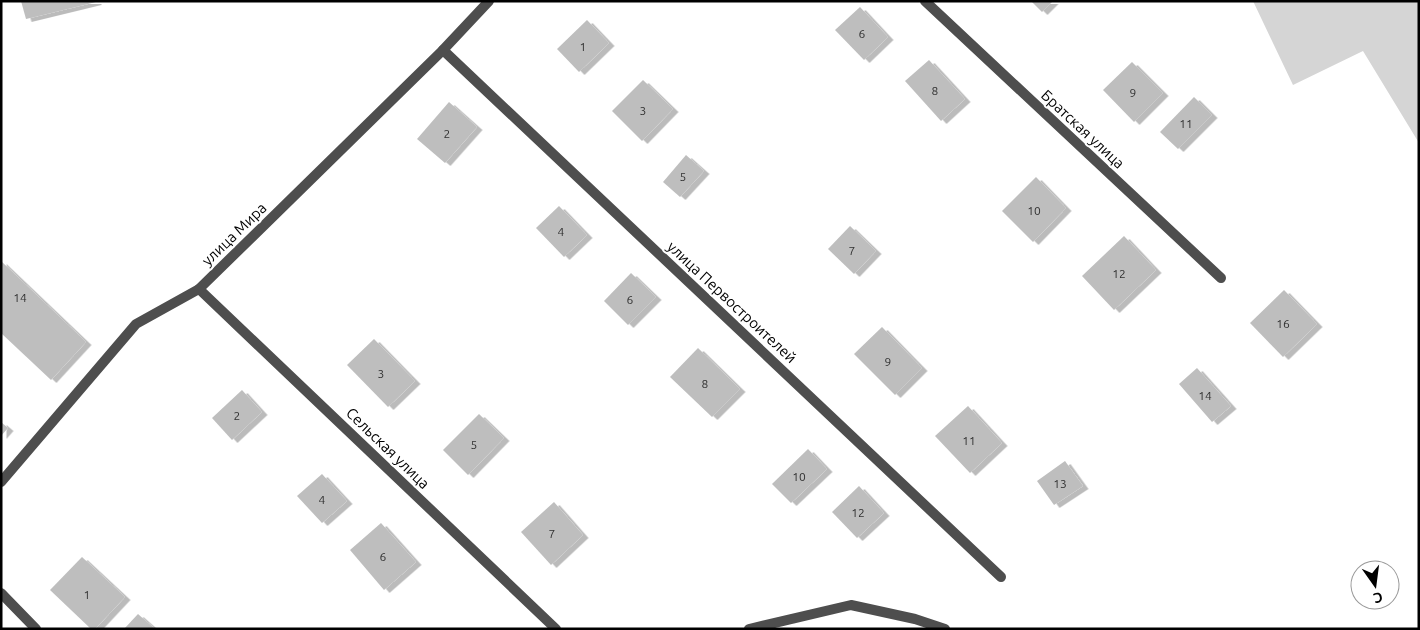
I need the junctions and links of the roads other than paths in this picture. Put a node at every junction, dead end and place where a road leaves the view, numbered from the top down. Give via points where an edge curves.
1 (489, 1) edge
2 (925, 1) edge
3 (443, 50) junction
4 (1221, 278) dead end
5 (199, 289) junction
6 (1, 482) edge
7 (1001, 577) dead end
8 (1, 593) edge
9 (36, 629) edge
10 (556, 629) edge
11 (749, 629) edge
12 (945, 629) edge

1 - 3 street, улица Мира
2 - 4 street, Братская улица
3 - 5 street, улица Мира
3 - 7 street, улица Первостроителей
5 - 6 street, улица Мира via 136,324
5 - 10 street, Сельская улица
8 - 9 street
11 - 12 street via 851,605

